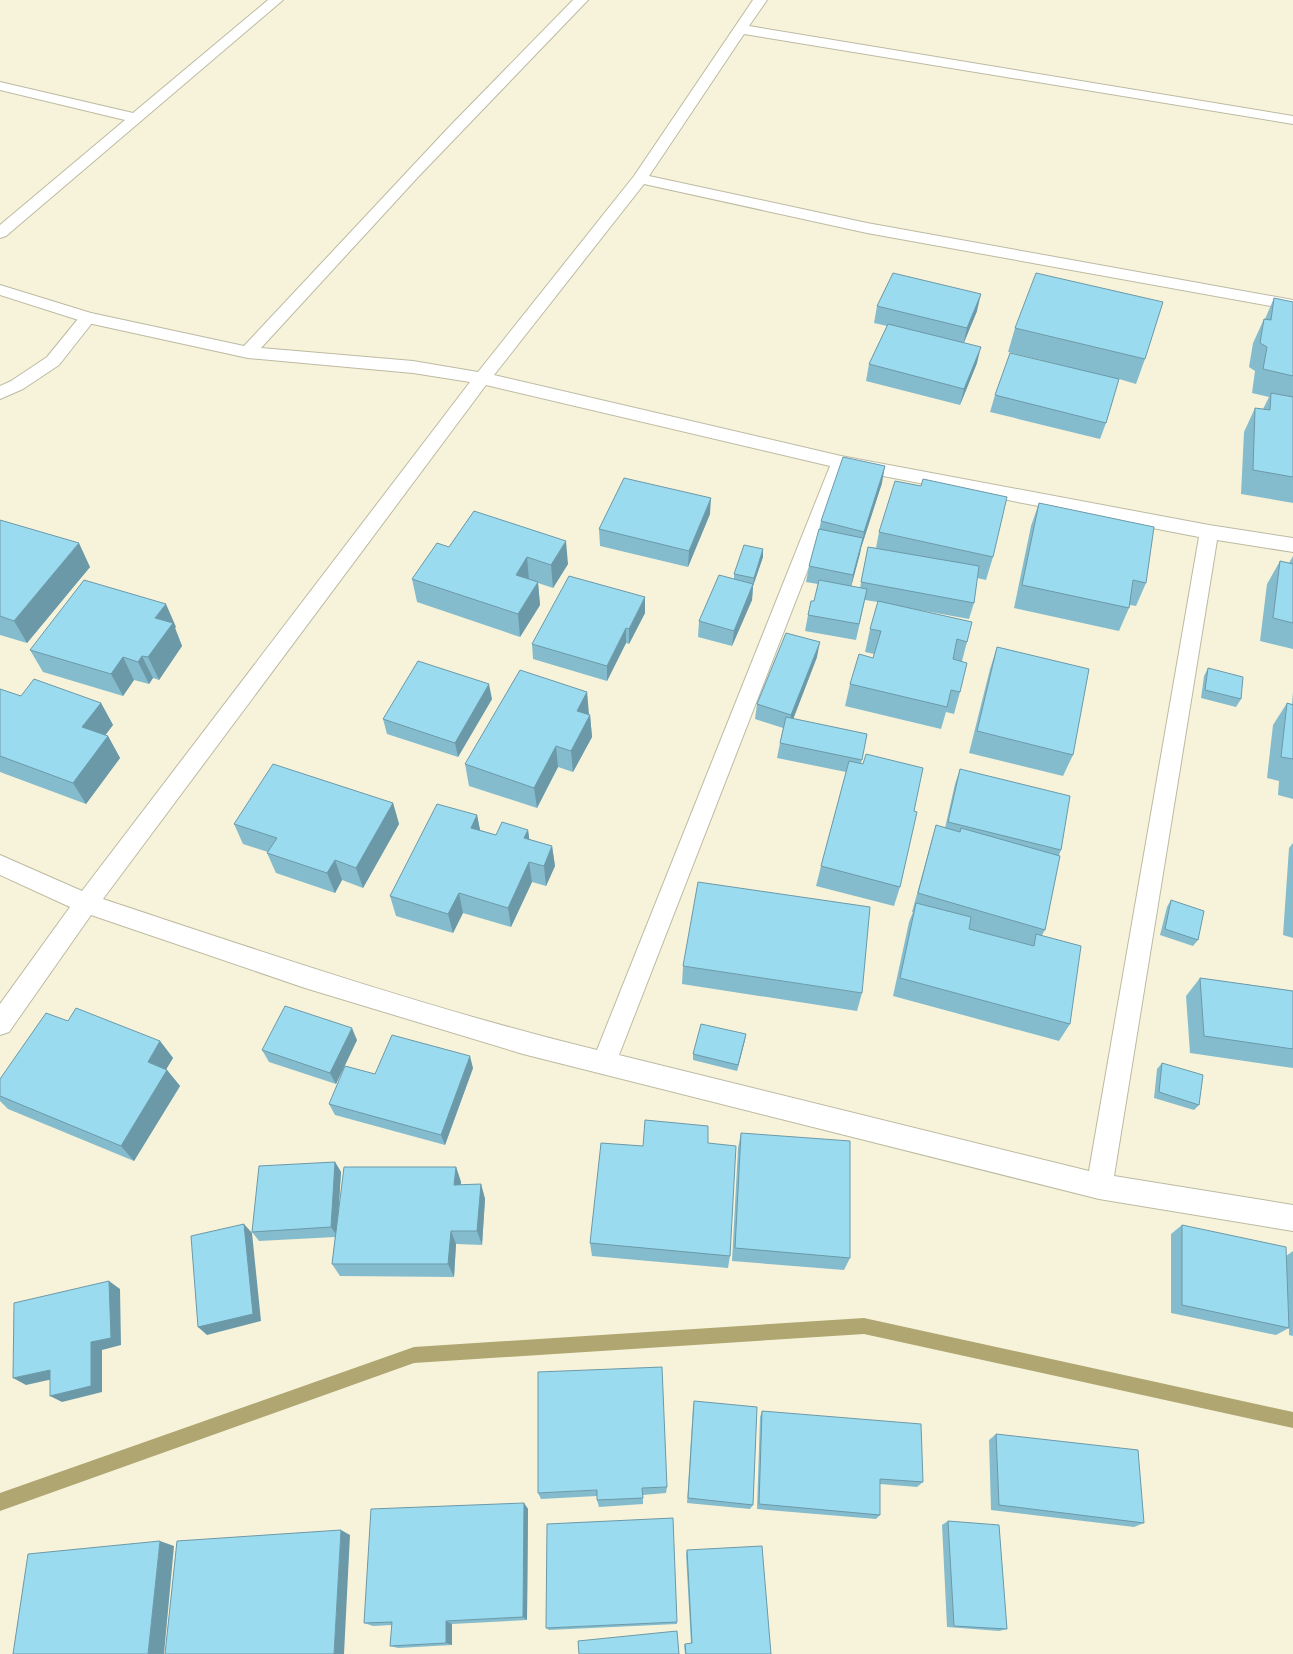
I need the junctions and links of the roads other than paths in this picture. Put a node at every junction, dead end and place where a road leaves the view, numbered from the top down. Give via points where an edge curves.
1 (276, 0) edge
2 (581, 0) edge
3 (760, 0) edge
4 (740, 29) junction
5 (0, 86) edge
6 (136, 118) junction
7 (1293, 120) edge
8 (640, 180) junction
9 (0, 233) edge
10 (0, 290) edge
11 (1293, 305) edge
12 (88, 318) junction
13 (248, 352) junction
14 (482, 378) junction
15 (0, 393) edge
16 (841, 462) junction
17 (1209, 532) junction
18 (1293, 545) edge
19 (0, 865) edge
20 (86, 903) junction
21 (0, 1024) edge
22 (604, 1062) junction
23 (1099, 1186) junction
24 (1293, 1218) edge

1 - 6 street
2 - 13 street via 398,188
3 - 4 street
4 - 7 street
4 - 8 street
5 - 6 street
6 - 9 street
8 - 11 street via 867,228
8 - 14 street
10 - 12 street
12 - 13 street
12 - 15 street via 53,361
13 - 14 street via 413,367
14 - 16 street
14 - 20 street
16 - 17 street
16 - 22 street
17 - 18 street
17 - 23 street
19 - 20 street
20 - 21 street
20 - 22 street via 305,977 523,1043
22 - 23 street
23 - 24 street

